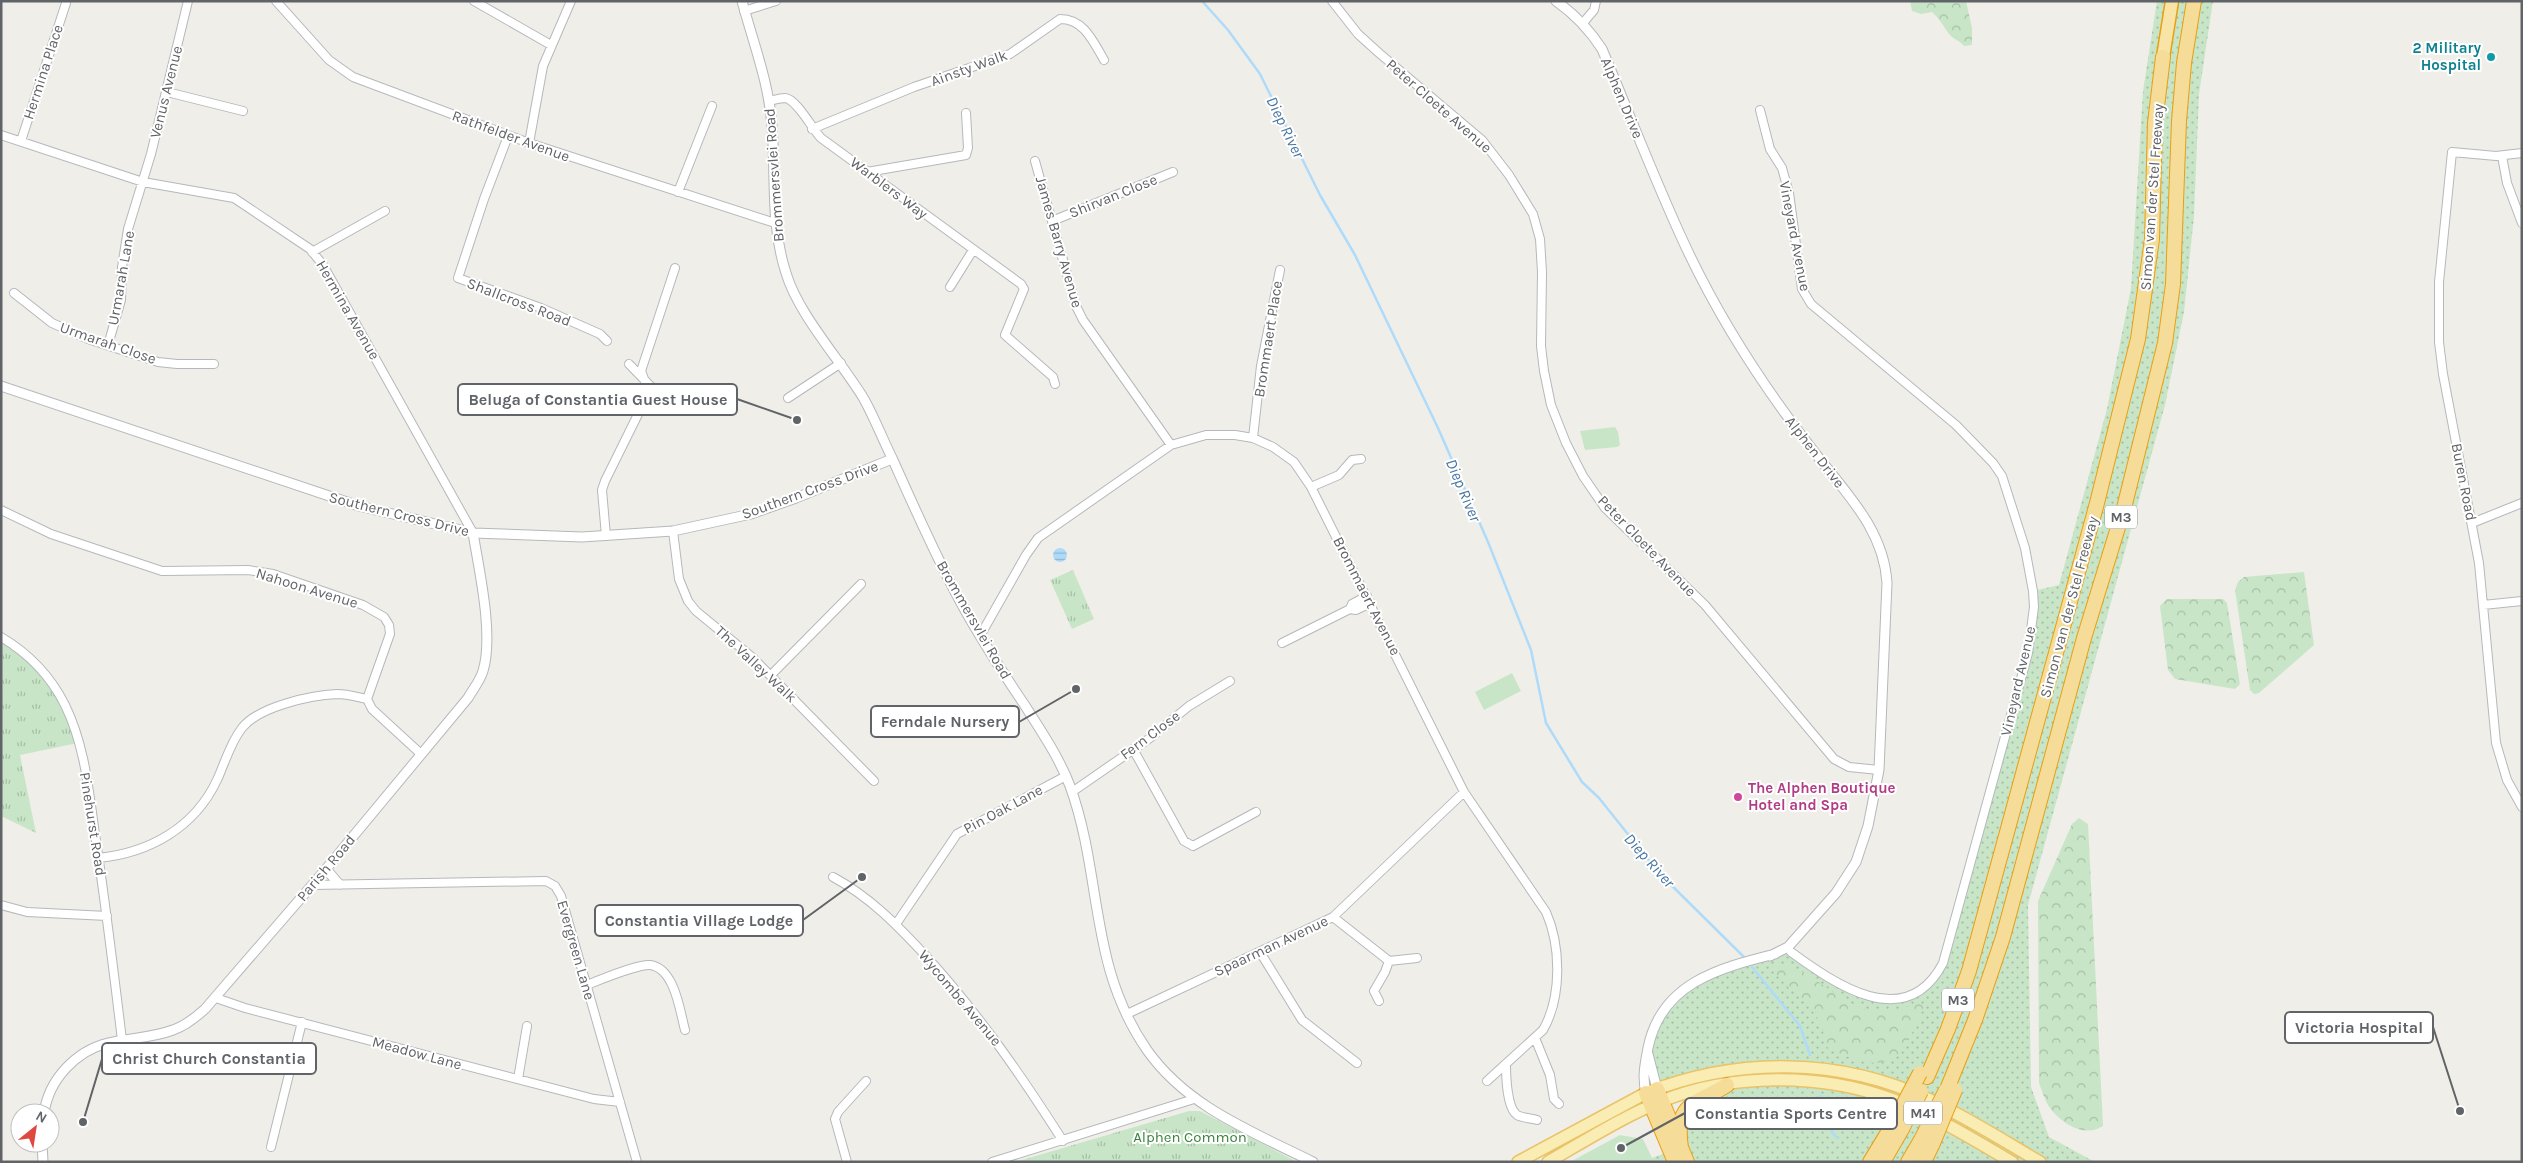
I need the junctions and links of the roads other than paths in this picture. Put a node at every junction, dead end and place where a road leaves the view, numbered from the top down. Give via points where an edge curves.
1 (188, 1) edge
2 (276, 1) edge
3 (474, 1) edge
4 (571, 1) edge
5 (742, 1) edge
6 (776, 1) edge
7 (1332, 1) edge
8 (1556, 1) edge
9 (1596, 1) edge
10 (2172, 1) edge
11 (2194, 1) edge
12 (66, 3) dead end
13 (744, 11) junction
14 (1583, 23) junction
15 (551, 45) junction
16 (2163, 57) joint
17 (1104, 60) dead end
18 (167, 92) junction
19 (769, 101) junction
20 (712, 106) dead end
21 (1760, 110) dead end
22 (243, 111) dead end
23 (966, 113) dead end
24 (812, 129) junction
25 (1, 135) edge
26 (508, 136) junction
27 (21, 141) junction
28 (528, 143) junction
29 (2522, 153) edge
30 (2502, 156) junction
31 (1035, 162) dead end
32 (867, 172) junction
33 (1173, 172) dead end
34 (143, 182) junction
35 (678, 192) junction
36 (384, 211) dead end
37 (1052, 221) junction
38 (2522, 223) edge
39 (774, 224) junction
40 (973, 250) junction
41 (312, 252) junction
42 (675, 268) dead end
43 (1280, 270) dead end
44 (950, 287) dead end
45 (14, 293) dead end
46 (607, 341) dead end
47 (108, 345) junction
48 (841, 363) junction
49 (214, 364) dead end
50 (628, 364) dead end
51 (646, 382) junction
52 (1055, 384) dead end
53 (1, 386) edge
54 (788, 398) dead end
55 (664, 402) dead end
56 (1253, 438) junction
57 (1171, 445) junction
58 (892, 459) junction
59 (1361, 459) dead end
60 (1312, 487) junction
61 (2522, 504) edge
62 (1, 510) edge
63 (2472, 523) junction
64 (673, 531) junction
65 (473, 533) junction
66 (606, 536) junction
67 (861, 584) dead end
68 (1369, 600) junction
69 (2522, 601) edge
70 (2483, 605) junction
71 (980, 636) junction
72 (1, 637) edge
73 (1282, 643) dead end
74 (771, 676) junction
75 (1230, 681) dead end
76 (367, 699) junction
77 (1133, 749) junction
78 (421, 754) junction
79 (1879, 770) junction
80 (1066, 776) junction
81 (874, 781) dead end
82 (1072, 792) junction
83 (1464, 792) junction
84 (2522, 807) edge
85 (1256, 812) dead end
86 (98, 858) junction
87 (326, 869) junction
88 (833, 877) dead end
89 (339, 884) junction
90 (313, 885) junction
91 (1, 906) edge
92 (107, 916) junction
93 (1333, 917) junction
94 (896, 924) junction
95 (1793, 949) junction
96 (1260, 952) junction
97 (1417, 958) dead end
98 (1388, 961) junction
99 (586, 984) junction
100 (216, 998) junction
101 (1379, 1001) dead end
102 (1126, 1014) junction
103 (302, 1022) junction
104 (527, 1026) dead end
105 (685, 1030) dead end
106 (1535, 1038) junction
107 (122, 1040) junction
108 (1357, 1063) dead end
109 (1506, 1064) junction
110 (518, 1079) junction
111 (866, 1081) dead end
112 (1487, 1081) dead end
113 (1727, 1085) junction
114 (1654, 1097) junction
115 (1194, 1099) junction
116 (620, 1102) junction
117 (47, 1103) edge
118 (1559, 1104) dead end
119 (1537, 1120) dead end
120 (1898, 1126) junction
121 (1927, 1140) junction
122 (1064, 1141) junction
123 (271, 1147) dead end
124 (1681, 1148) junction
125 (637, 1162) edge
126 (848, 1162) edge
127 (992, 1162) edge
128 (1313, 1162) edge
129 (1518, 1162) edge
130 (1548, 1162) edge
131 (1675, 1162) edge
132 (1687, 1162) edge
133 (1870, 1162) edge
134 (1883, 1162) edge
135 (1908, 1162) edge
136 (1924, 1162) edge
137 (2012, 1162) edge
138 (2040, 1162) edge

1 - 18 street, Venus Avenue
2 - 26 street, Rathfelder Avenue via 329,60 353,78
3 - 15 street
4 - 15 street
5 - 13 street, Brommersvlei Road
6 - 13 street
7 - 79 street, Peter Cloete Avenue via 1358,34 1482,140 1533,214 1540,239 1541,346 1551,405 1583,476 1605,508 1705,605 1834,759 1849,767
8 - 14 street, Alphen Drive
9 - 14 street via 1594,10
10 - 16 highway, Simon van der Stel Freeway / M3
11 - 121 highway, Simon van der Stel Freeway / M3, bridge via 2184,64 2173,284 2164,343 2124,508 2084,638 2002,937 1951,1088
12 - 27 street, Hermina Place
13 - 19 street, Brommersvlei Road
14 - 79 street, Alphen Drive via 1602,49 1683,242 1707,289 1743,352 1787,418 1861,512 1878,541 1887,583
15 - 28 street via 538,87
16 - 120 highway, Simon van der Stel Freeway / M3, bridge via 2155,123 2152,239 2138,339 2097,503 1982,921 1924,1075
17 - 24 street, Ainsty Walk via 1088,32 1069,19 1060,19 1010,54 914,87
18 - 22 street
18 - 34 street, Venus Avenue
19 - 24 street, Warblers Way via 785,98 796,103
19 - 39 street, Brommersvlei Road
20 - 35 street
21 - 95 street, Vineyard Avenue via 1770,149 1782,168 1789,193 1796,255 1806,296 1811,304 1956,425 1993,463 2002,476 2025,548 2034,607 2028,653 1938,972 1926,986 1913,994 1880,999 1852,991
23 - 32 street via 966,155
24 - 32 street, Warblers Way
25 - 27 street, Hermina Avenue
26 - 28 street, Rathfelder Avenue
26 - 46 street, Shallcross Road via 458,278 541,308 600,334
27 - 34 street, Hermina Avenue
28 - 35 street, Rathfelder Avenue
29 - 30 street
30 - 38 street via 2507,183
30 - 63 street, Buren Road via 2452,152 2438,282 2440,342 2449,412
31 - 37 street, James Barry Avenue
32 - 40 street, Warblers Way
33 - 37 street, Shirvan Close
34 - 41 street, Hermina Avenue via 234,198
34 - 47 street, Urmarah Lane via 124,247 120,300
35 - 39 street, Rathfelder Avenue
36 - 41 street
37 - 57 street, James Barry Avenue via 1083,320
39 - 48 street, Brommersvlei Road via 791,288
40 - 44 street
40 - 52 street, Warblers Way via 1024,289 1005,335 1053,377
41 - 65 street, Hermina Avenue via 324,265
42 - 51 street via 641,371
43 - 56 street, Brommaert Place via 1261,366
45 - 47 street, Urmarah Close via 52,324
47 - 49 street, Urmarah Close via 158,362
48 - 54 street
48 - 58 street, Brommersvlei Road via 872,414
50 - 51 street
51 - 55 street
51 - 66 street via 649,392 602,490
53 - 65 street, Southern Cross Drive via 359,506
56 - 57 street, Brommaert Avenue via 1206,435
56 - 60 street, Brommaert Avenue via 1294,462
57 - 71 street, Brommaert Avenue via 1038,538
58 - 64 street, Southern Cross Drive via 751,514
58 - 71 street, Brommersvlei Road via 938,558
59 - 60 street via 1352,460 1339,475
60 - 68 street, Brommaert Avenue
61 - 63 street
62 - 76 street, Nahoon Avenue via 51,534 146,567 174,572 262,571 363,605 384,617 390,634
63 - 70 street, Buren Road
64 - 66 street, Southern Cross Drive
64 - 74 street, The Valley Walk via 679,579 688,601
65 - 66 street, Southern Cross Drive
65 - 78 street, Parish Road via 487,636 483,671 468,698
67 - 74 street
68 - 73 street via 1352,604 1350,609
68 - 83 street, Brommaert Avenue
69 - 70 street
70 - 84 street, Buren Road via 2496,743 2507,780
71 - 80 street, Brommersvlei Road
72 - 86 street, Pinehurst Road via 43,672 64,703 83,756
74 - 81 street, The Valley Walk
75 - 77 street, Fern Close
76 - 78 street via 372,710
76 - 86 street via 326,695 256,714 236,737 216,782 190,819 150,846
77 - 82 street, Fern Close
77 - 85 street via 1188,844 1193,846
78 - 87 street, Parish Road
79 - 95 street, Alphen Drive via 1873,809 1856,862
80 - 82 street, Brommersvlei Road
80 - 94 street, Pin Oak Lane via 957,834
82 - 102 street, Brommersvlei Road via 1079,814 1101,942
83 - 93 street, Spaarman Avenue
83 - 106 street, Brommaert Avenue via 1546,912 1552,929 1557,969 1552,1004 1547,1022
86 - 92 street, Pinehurst Road
87 - 89 street
87 - 90 street, Parish Road
88 - 94 street, Wycombe Avenue via 864,895
89 - 90 street, Evergreen Lane
89 - 99 street, Evergreen Lane via 546,881 555,886 561,896
90 - 100 street, Parish Road
91 - 92 street via 27,912
92 - 107 street, Pinehurst Road
93 - 96 street, Spaarman Avenue
93 - 98 street
94 - 122 street, Wycombe Avenue via 979,1018
95 - 114 street via 1715,972 1680,992 1659,1015 1652,1032 1648,1051
96 - 102 street, Spaarman Avenue
96 - 108 street via 1302,1020
97 - 98 street
98 - 101 street via 1374,991
99 - 105 street via 645,966 657,968 676,990
99 - 116 street, Evergreen Lane
100 - 103 street, Meadow Lane
100 - 107 street, Parish Road via 196,1017 174,1030
102 - 115 street, Brommersvlei Road via 1162,1069
103 - 110 street, Meadow Lane
103 - 123 street
104 - 110 street
106 - 109 street, Brommaert Avenue
106 - 118 street via 1550,1075 1554,1100
107 - 117 street, Parish Road via 99,1046 71,1062 54,1084
109 - 112 street, Brommaert Avenue
109 - 119 street via 1508,1092 1514,1111 1519,1116
110 - 116 street, Meadow Lane via 594,1099
111 - 126 street via 835,1119
113 - 114 main road, M41
113 - 124 highway via 1700,1098 1684,1111 1679,1128
113 - 137 main road, M41 via 1770,1080 1806,1081 1858,1090 1923,1112
114 - 124 highway
114 - 129 main road, M41
114 - 130 main road, M41
114 - 131 highway
114 - 138 main road, M41 via 1699,1076 1749,1067 1805,1067 1851,1074 1929,1100
115 - 122 street
115 - 128 street, Brommersvlei Road
116 - 125 street, Evergreen Lane
120 - 133 highway
120 - 134 highway
121 - 135 highway
121 - 136 highway
122 - 127 street
124 - 132 highway

